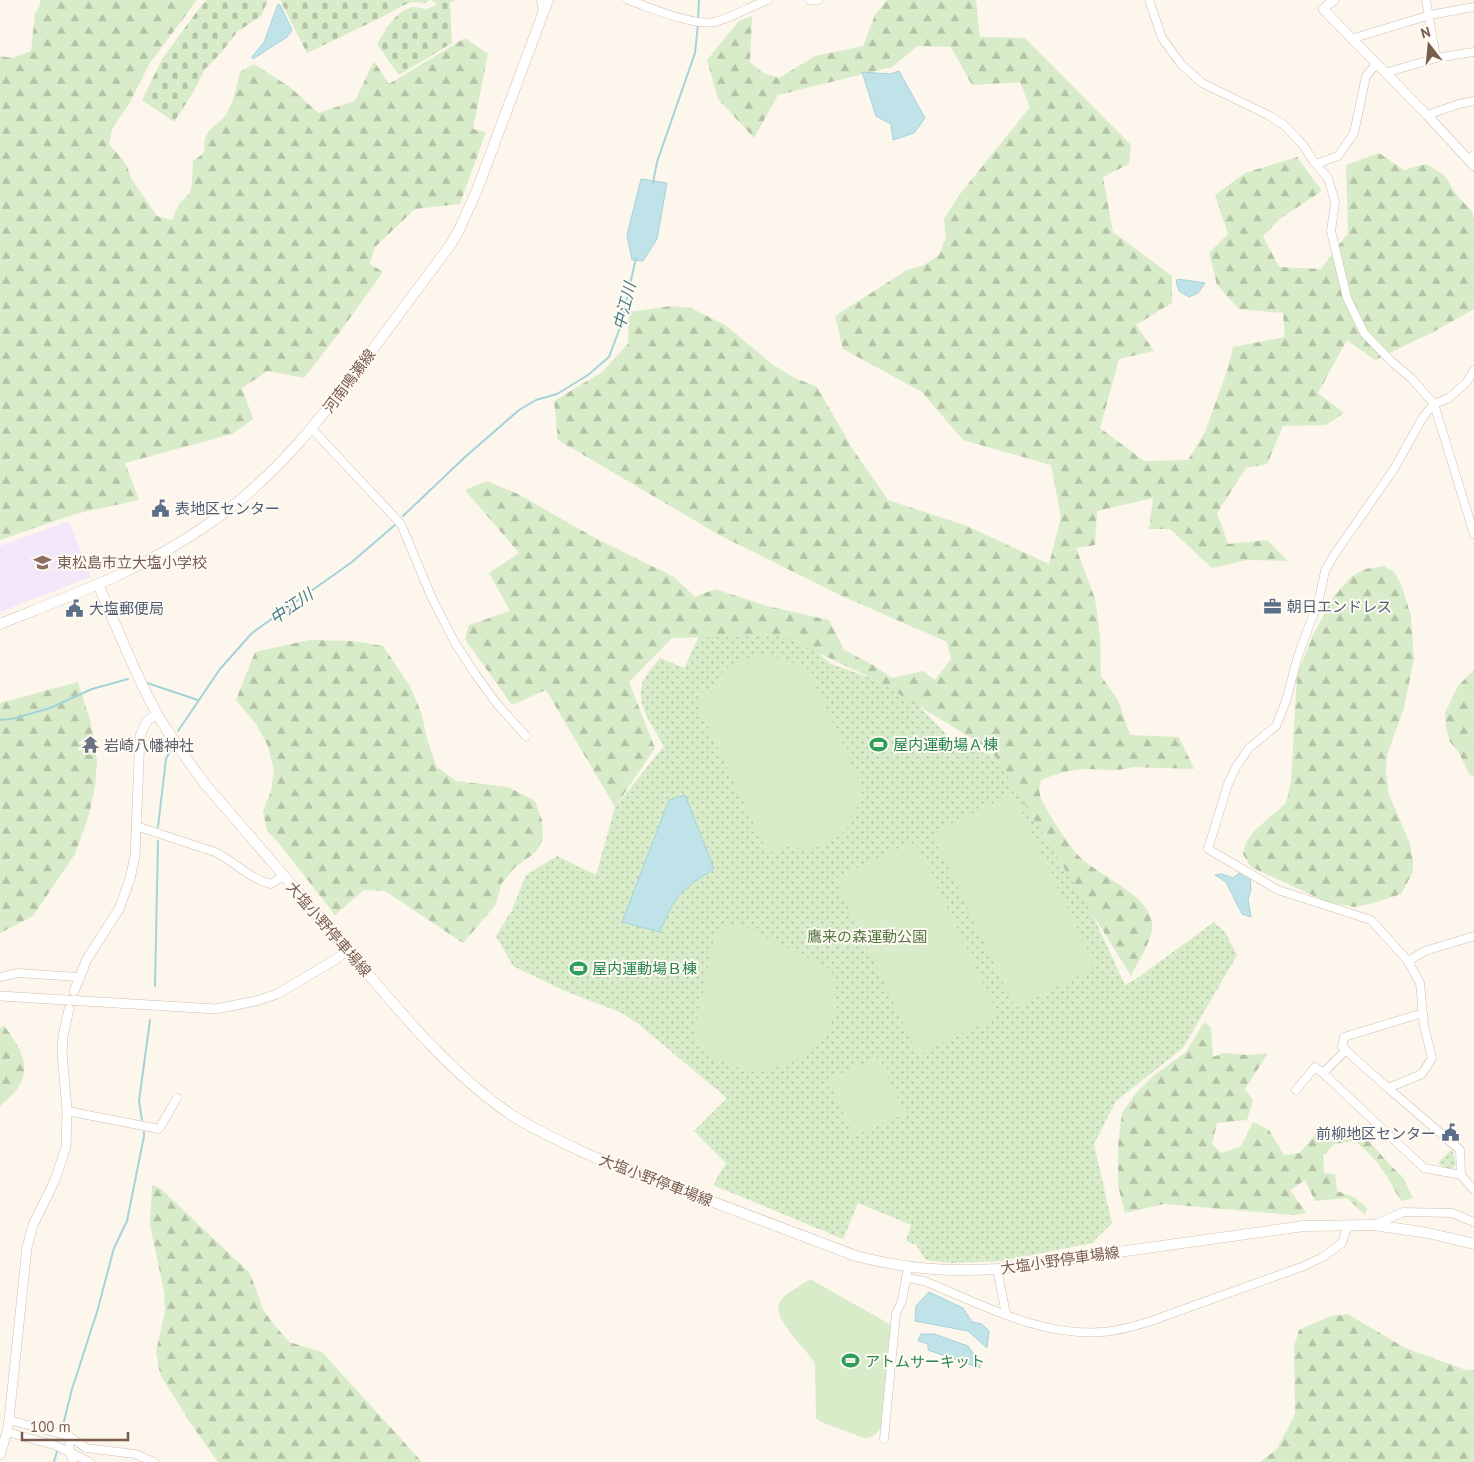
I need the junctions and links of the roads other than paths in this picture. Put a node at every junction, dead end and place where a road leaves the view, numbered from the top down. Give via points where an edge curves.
1 (541, 0) edge
2 (548, 0) edge
3 (628, 0) edge
4 (768, 0) edge
5 (810, 0) edge
6 (818, 0) edge
7 (1148, 0) edge
8 (1334, 0) edge
9 (1426, 0) edge
10 (1474, 7) edge
11 (544, 13) junction
12 (1430, 15) junction
13 (1351, 38) junction
14 (1474, 52) edge
15 (1436, 58) junction
16 (1376, 64) junction
17 (1385, 73) junction
18 (1474, 101) edge
19 (1427, 115) junction
20 (1472, 160) edge
21 (1316, 164) junction
22 (1474, 370) edge
23 (1434, 404) junction
24 (312, 429) junction
25 (1474, 534) edge
26 (98, 584) junction
27 (0, 624) edge
28 (158, 714) junction
29 (526, 736) dead end
30 (136, 826) junction
31 (283, 876) junction
32 (1474, 936) edge
33 (348, 950) junction
34 (1408, 961) junction
35 (0, 977) edge
36 (78, 977) junction
37 (74, 991) dead end
38 (0, 996) edge
39 (69, 1009) dead end
40 (1423, 1013) junction
41 (1346, 1050) junction
42 (1323, 1073) junction
43 (1388, 1088) junction
44 (1296, 1090) dead end
45 (177, 1098) dead end
46 (67, 1111) junction
47 (1461, 1175) junction
48 (1474, 1190) edge
49 (1474, 1222) edge
50 (1348, 1225) junction
51 (1374, 1225) junction
52 (1474, 1244) edge
53 (908, 1267) junction
54 (997, 1269) junction
55 (907, 1278) junction
56 (1006, 1314) junction
57 (9, 1420) junction
58 (7, 1432) junction
59 (69, 1436) junction
60 (884, 1439) dead end
61 (70, 1453) junction
62 (0, 1455) edge
63 (74, 1462) edge
64 (90, 1462) edge
65 (154, 1462) edge

1 - 11 street
2 - 11 main road, 河南鳴瀬線
3 - 4 street via 698,22 724,19
5 - 6 street
7 - 21 street via 1162,38 1181,64 1202,83 1284,126
8 - 13 street via 1322,9
9 - 12 street
10 - 12 street
11 - 24 main road, 河南鳴瀬線 via 460,230
12 - 13 street
12 - 15 street
13 - 16 street
14 - 15 street
15 - 17 street
16 - 17 street
16 - 21 street via 1366,76 1354,134 1338,156
17 - 19 street
18 - 19 street
19 - 20 street
21 - 23 street via 1328,178 1335,202 1331,231 1347,298 1364,333
22 - 23 street via 1466,383 1449,398
23 - 25 street
23 - 34 street via 1325,571 1319,599 1276,726 1249,748 1236,767 1208,849 1278,890 1371,920
24 - 26 main road, 河南鳴瀬線 via 290,454 226,512 183,540
24 - 29 street via 401,524 455,643 497,704
26 - 27 main road, 河南鳴瀬線
26 - 28 main road, 大塩小野停車場線 via 130,660
28 - 30 street via 147,721 140,736
28 - 31 main road, 大塩小野停車場線 via 204,784
30 - 31 street via 215,852 264,882 271,884
30 - 36 street via 135,856 126,894
31 - 33 main road, 大塩小野停車場線
32 - 34 street via 1425,951
33 - 38 street via 277,994 256,1002 216,1009
33 - 53 main road, 大塩小野停車場線 via 454,1069 505,1110 540,1131 594,1157 839,1249
34 - 40 street via 1420,982
35 - 36 street via 18,974
36 - 37 street
39 - 46 street via 62,1052
40 - 41 street via 1344,1037 1342,1047
40 - 43 street via 1432,1058 1422,1074
41 - 42 street
41 - 43 street
42 - 44 street via 1315,1067
42 - 47 street via 1424,1168
43 - 47 street via 1460,1150
45 - 46 street via 159,1129
46 - 57 street via 66,1147 27,1247
47 - 48 street
49 - 51 street via 1452,1213 1404,1212
50 - 51 main road, 大塩小野停車場線
50 - 54 main road, 大塩小野停車場線 via 1276,1228
50 - 56 street via 1342,1243 1323,1257 1151,1322 1102,1332 1072,1332 1044,1328
51 - 52 main road, 大塩小野停車場線
53 - 54 main road, 大塩小野停車場線 via 964,1271
53 - 55 street
54 - 56 street
55 - 56 street via 924,1281
55 - 60 street via 896,1313
57 - 58 street
57 - 59 street
58 - 61 street via 54,1445
58 - 62 street
59 - 61 street
59 - 65 street via 86,1448 136,1454
61 - 63 street
61 - 64 street

